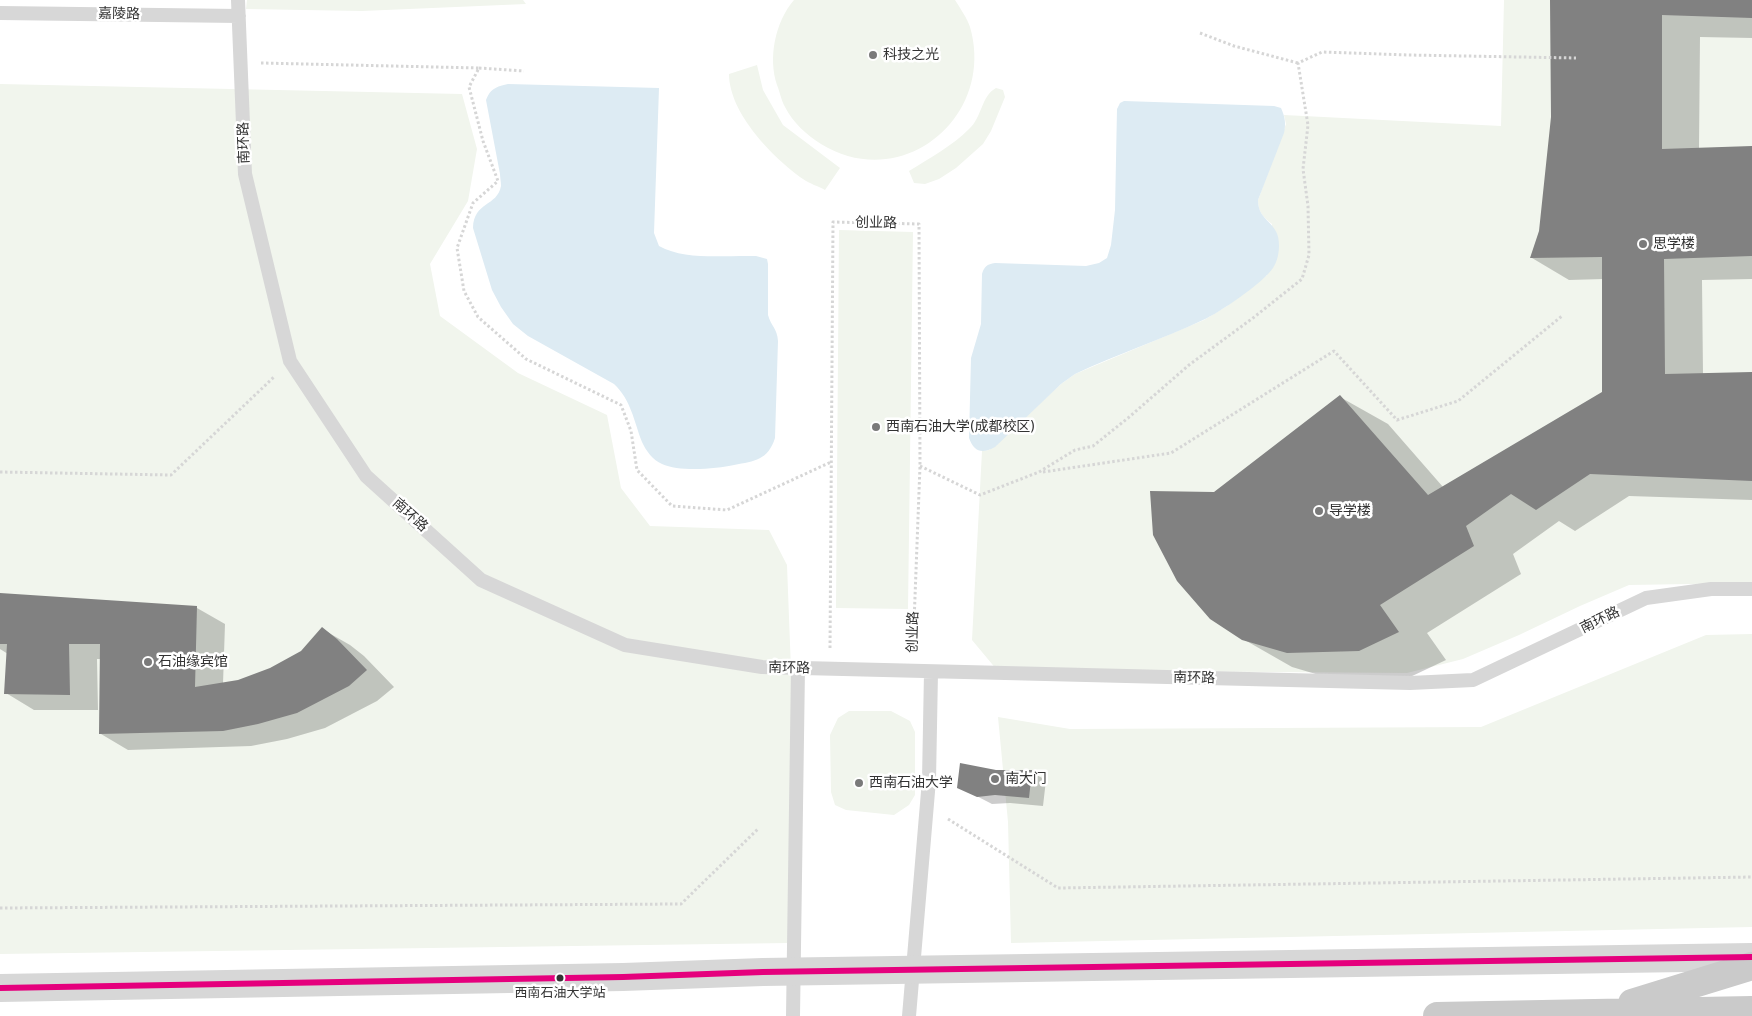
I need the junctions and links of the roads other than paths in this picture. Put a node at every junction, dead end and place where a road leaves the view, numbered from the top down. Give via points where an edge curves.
1 (238, 0) edge
2 (0, 13) edge
3 (239, 16) junction
4 (1752, 589) edge
5 (798, 668) junction
6 (931, 672) junction
7 (1752, 957) edge
8 (1752, 966) edge
9 (0, 988) edge
10 (1752, 1010) edge
11 (1603, 1012) junction
12 (793, 1016) edge
13 (909, 1016) edge
14 (1437, 1016) edge

1 - 3 lane, 南环路
2 - 3 lane, 嘉陵路
3 - 5 lane, 南环路 via 245,174 290,361 366,476 481,580 625,645 762,667
4 - 6 lane, 南环路 via 1712,589 1646,598 1473,680 1410,683
5 - 6 lane, 南环路
5 - 12 lane
6 - 13 lane via 929,780
7 - 9 street
8 - 11 main road
10 - 11 main road
11 - 14 main road

